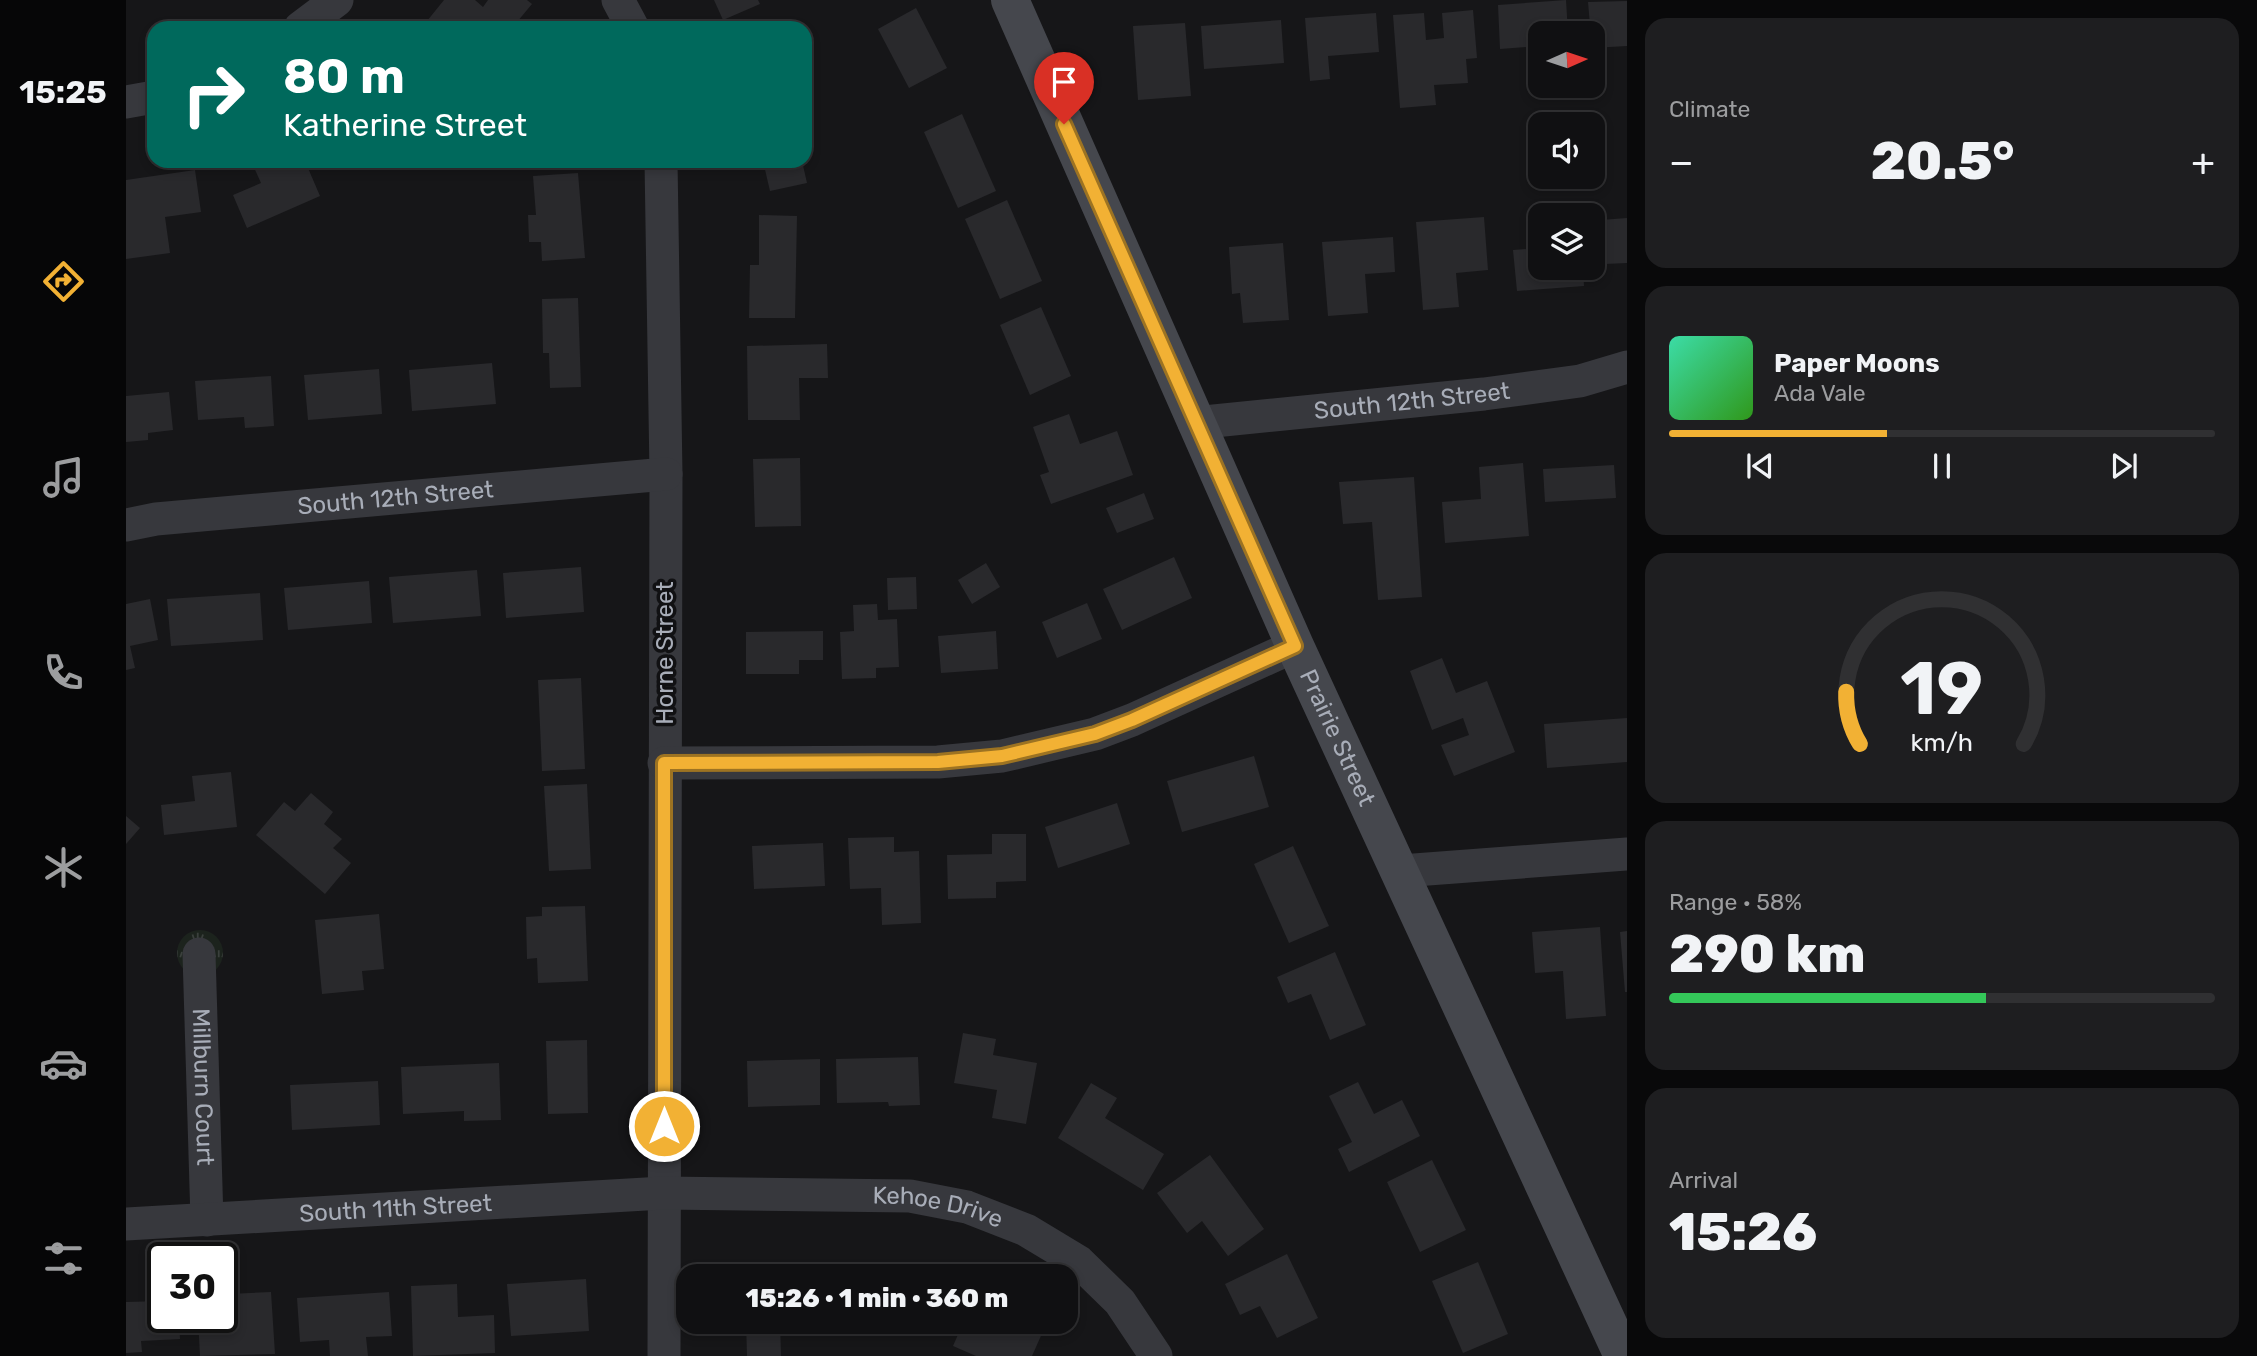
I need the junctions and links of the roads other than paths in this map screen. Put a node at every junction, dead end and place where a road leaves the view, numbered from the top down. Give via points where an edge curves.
1 (337, 0) edge
2 (618, 0) edge
3 (1010, 0) edge
4 (309, 21) edge
5 (629, 21) edge
6 (147, 98) edge
7 (126, 102) edge
8 (661, 168) edge
9 (1627, 367) edge
10 (1194, 422) junction
11 (666, 474) junction
12 (126, 525) edge
13 (1295, 646) junction
14 (664, 763) junction
15 (1627, 854) edge
16 (1401, 871) junction
17 (199, 954) dead end
18 (663, 1193) junction
19 (207, 1220) junction
20 (126, 1224) edge
21 (664, 1356) edge
22 (1156, 1356) edge
23 (1623, 1356) edge

1 - 4 street
2 - 5 street
3 - 10 street, Prairie Street
6 - 7 street
8 - 11 street, Horne Street
9 - 10 street, South 12th Street via 1580,381 1484,394
10 - 13 street, Prairie Street
11 - 12 street, South 12th Street
11 - 14 street, Horne Street
13 - 14 street via 1120,725 1002,756 938,762
13 - 16 street, Prairie Street
14 - 18 street, Horne Street
15 - 16 street
16 - 23 street, Prairie Street
17 - 19 street, Millburn Court
18 - 19 street, South 11th Street
18 - 21 street, Horne Street
18 - 22 street, Kehoe Drive via 910,1196 967,1207 1027,1230 1079,1262 1121,1302
19 - 20 street, South 11th Street

